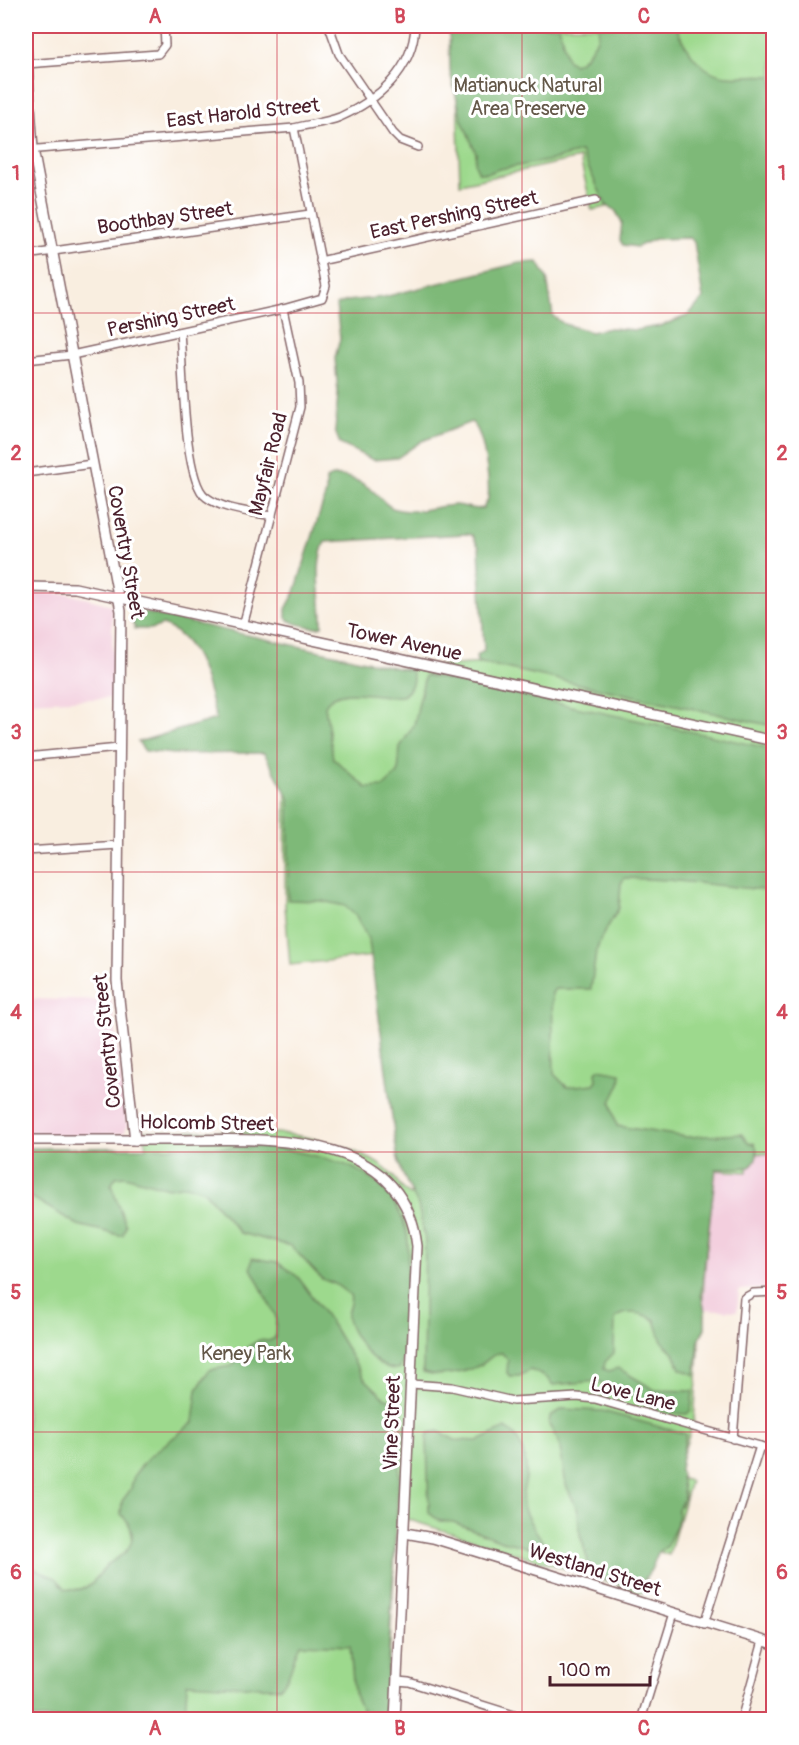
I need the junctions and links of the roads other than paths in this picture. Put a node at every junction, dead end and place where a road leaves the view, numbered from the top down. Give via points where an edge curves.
1 (164, 26) edge
2 (329, 26) edge
3 (415, 26) edge
4 (26, 47) edge
5 (26, 64) edge
6 (369, 99) junction
7 (294, 128) junction
8 (418, 147) dead end
9 (29, 150) edge
10 (596, 200) dead end
11 (310, 214) junction
12 (53, 251) junction
13 (26, 255) edge
14 (320, 261) junction
15 (283, 309) junction
16 (180, 332) junction
17 (72, 355) junction
18 (26, 360) edge
19 (92, 464) junction
20 (26, 473) edge
21 (272, 516) junction
22 (26, 587) edge
23 (118, 597) junction
24 (243, 626) junction
25 (774, 741) edge
26 (119, 748) junction
27 (26, 757) edge
28 (119, 845) junction
29 (26, 851) edge
30 (26, 1140) edge
31 (135, 1140) junction
32 (350, 1157) joint
33 (774, 1292) edge
34 (411, 1384) junction
35 (733, 1438) junction
36 (760, 1446) junction
37 (774, 1450) edge
38 (405, 1533) junction
39 (674, 1613) junction
40 (704, 1624) junction
41 (763, 1641) junction
42 (774, 1644) edge
43 (397, 1681) junction
44 (395, 1719) edge
45 (530, 1719) edge
46 (641, 1719) edge
47 (741, 1719) edge

1 - 5 street via 163,50 151,55
2 - 6 street via 333,44
3 - 6 street, East Harold Street via 411,52 400,72
4 - 5 street, Coventry Street
5 - 9 street, Coventry Street
6 - 7 street, East Harold Street via 340,117
6 - 8 street via 400,141
7 - 9 street, East Harold Street
7 - 11 street
9 - 12 street, Coventry Street
10 - 14 street, East Pershing Street
11 - 12 street, Boothbay Street
11 - 14 street
12 - 13 street, Boothbay Street
12 - 17 street, Coventry Street
14 - 15 street, Pershing Street via 326,286 322,298
15 - 16 street, Pershing Street
15 - 21 street, Mayfair Road via 301,396
16 - 17 street, Pershing Street
16 - 21 street via 190,463 197,487 202,495 218,504
17 - 18 street, Pershing Street
17 - 19 street, Coventry Street
19 - 20 street
19 - 23 street, Coventry Street
21 - 24 street, Mayfair Road
22 - 23 street, Tower Avenue via 57,586
23 - 24 street, Tower Avenue
23 - 26 street, Coventry Street
24 - 25 street, Tower Avenue
26 - 27 street
26 - 28 street, Coventry Street
28 - 29 street
28 - 31 street, Coventry Street via 118,993
30 - 31 street, Holcomb Street
31 - 32 street, Holcomb Street via 267,1140 319,1147
32 - 34 street, Vine Street via 376,1171 394,1187 415,1230
33 - 35 street via 753,1293 744,1298
34 - 35 street, Love Lane via 452,1387 513,1401 595,1399
34 - 38 street, Vine Street
35 - 36 street, Love Lane
36 - 37 street, Love Lane
36 - 40 street
38 - 39 street, Westland Street via 433,1538
38 - 43 street, Vine Street
39 - 40 street, Westland Street
39 - 46 street
40 - 41 street, Westland Street
41 - 42 street, Westland Street
41 - 47 street
43 - 44 street, Vine Street
43 - 45 street

